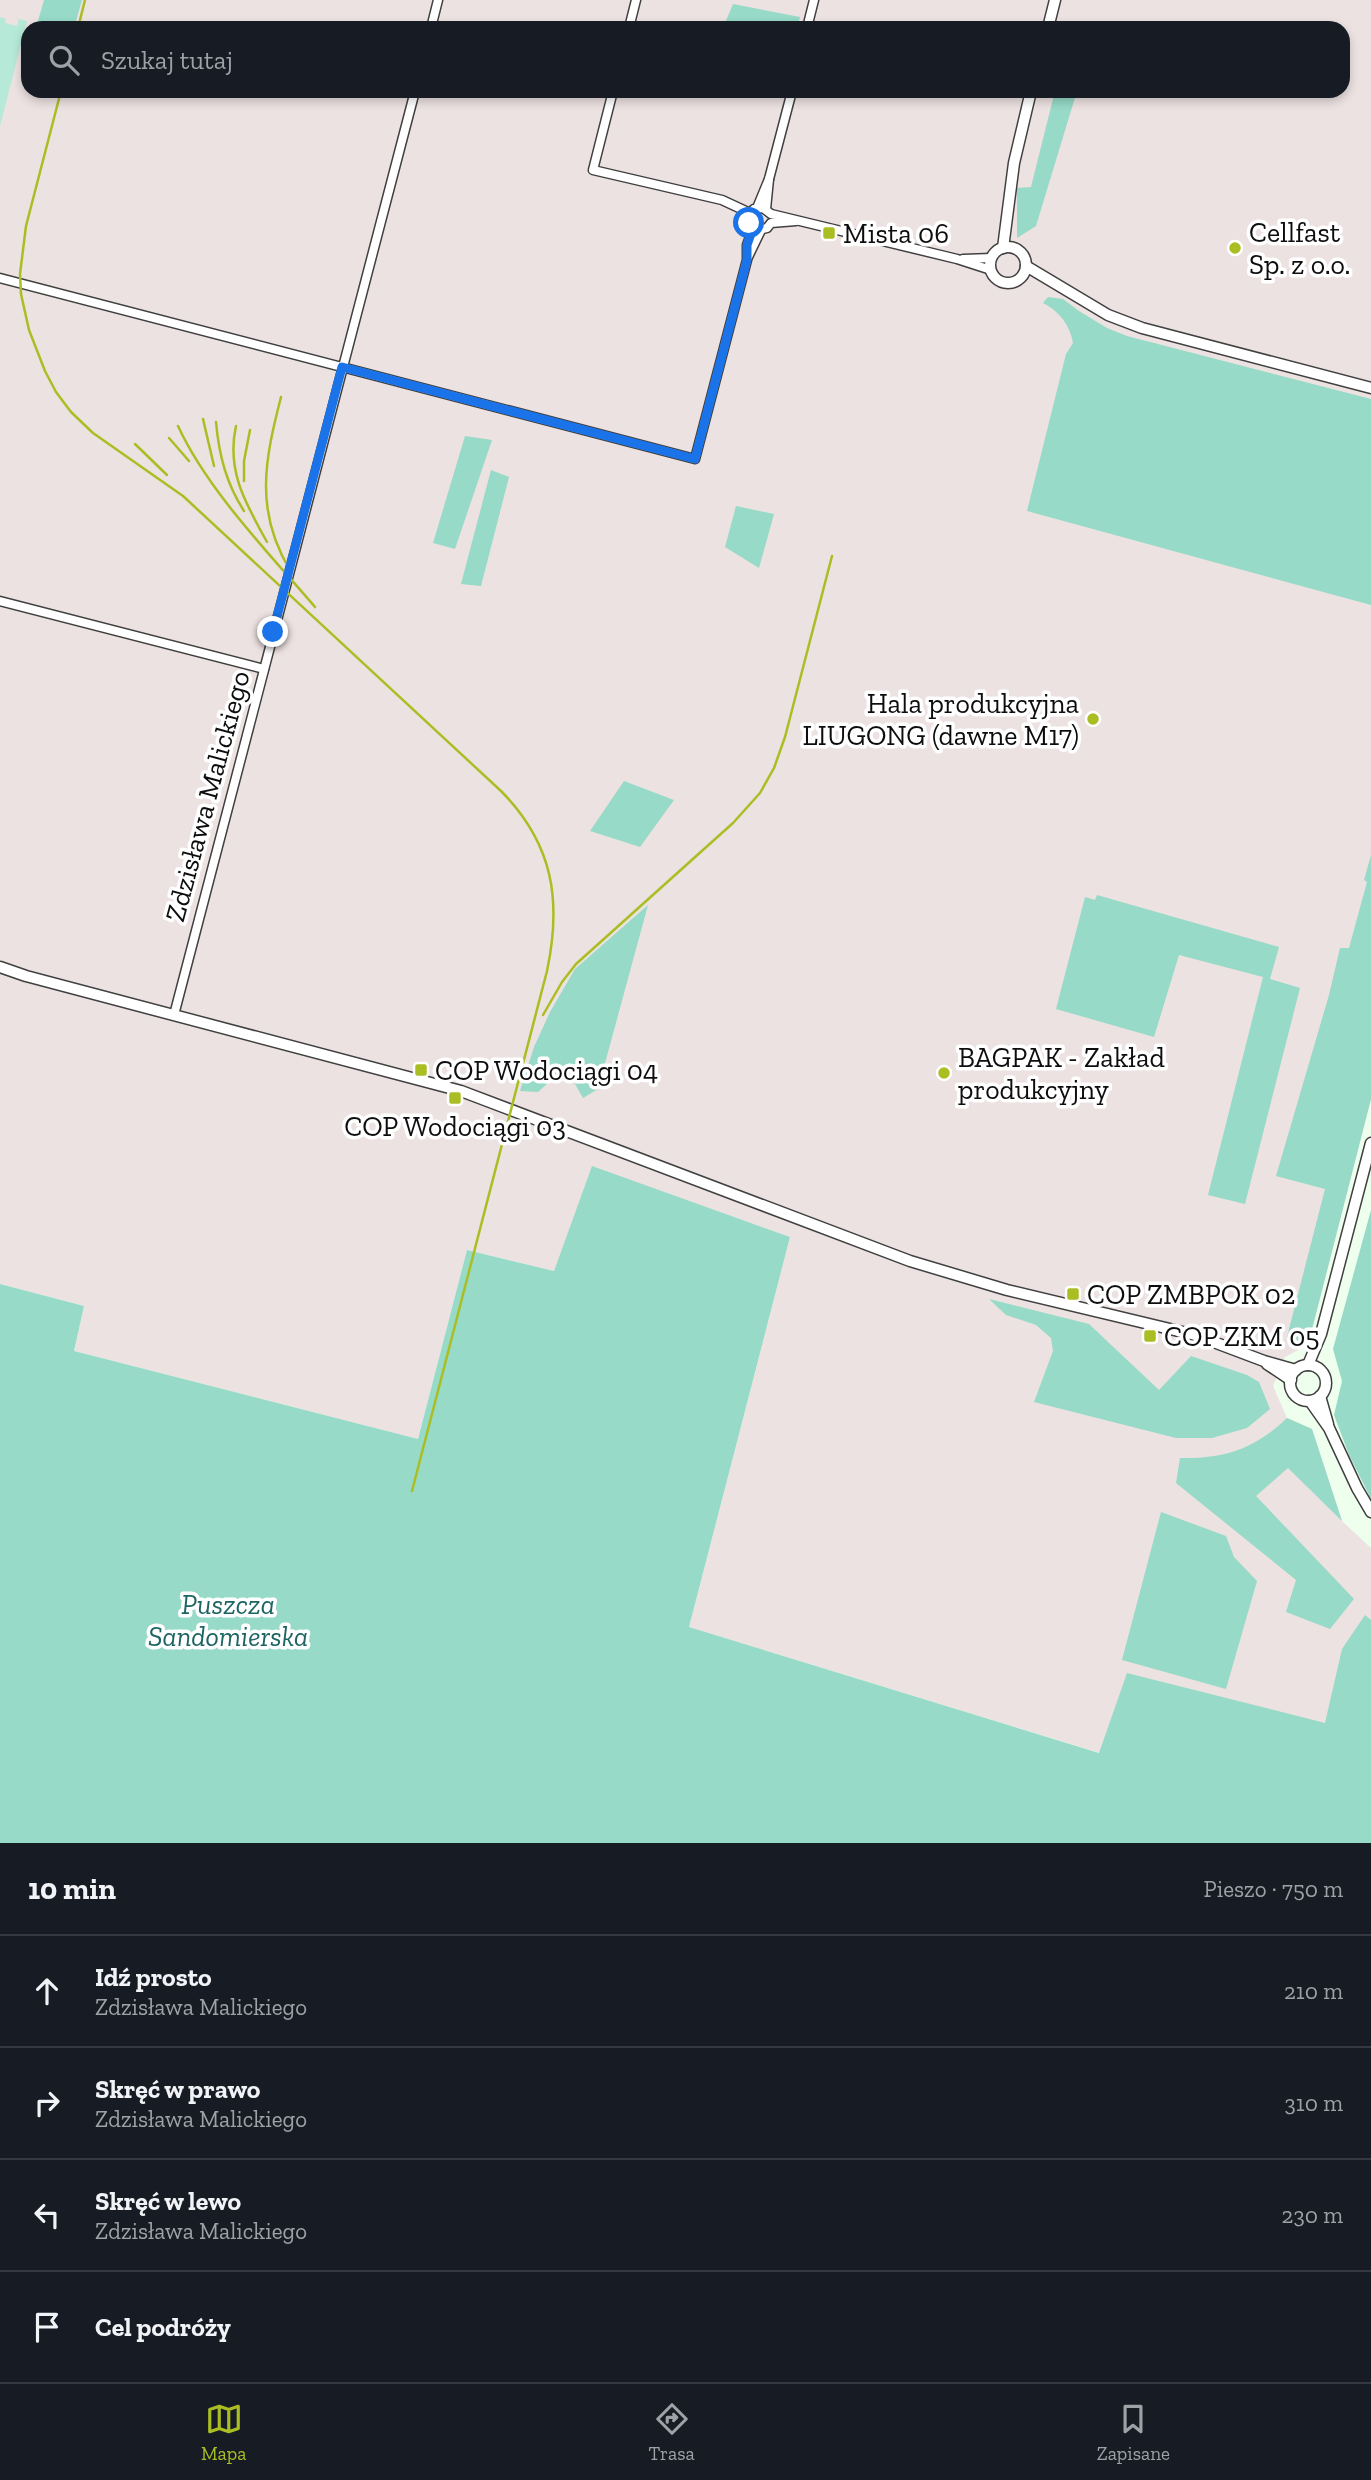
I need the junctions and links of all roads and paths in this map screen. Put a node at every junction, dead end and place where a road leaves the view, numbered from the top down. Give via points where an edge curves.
1 (438, 0) edge
2 (636, 0) edge
3 (814, 0) edge
4 (1055, 0) edge
5 (433, 21) edge
6 (631, 21) edge
7 (809, 21) edge
8 (1050, 21) edge
9 (413, 98) edge
10 (611, 98) edge
11 (790, 98) edge
12 (1029, 98) edge
13 (763, 214) junction
14 (757, 229) junction
15 (1009, 248) junction
16 (992, 258) junction
17 (957, 259) junction
18 (1026, 266) junction
19 (991, 270) junction
20 (0, 278) edge
21 (1020, 278) junction
22 (1057, 286) junction
23 (342, 367) junction
24 (1371, 388) edge
25 (0, 601) edge
26 (264, 669) junction
27 (0, 967) edge
28 (174, 1015) junction
29 (1371, 1143) edge
30 (1264, 1361) junction
31 (1312, 1366) junction
32 (1296, 1370) junction
33 (1291, 1380) junction
34 (1315, 1398) junction
35 (1371, 1512) edge

1 - 5 street
2 - 6 street
3 - 7 street
4 - 8 street
9 - 23 street, Zdzisława Malickiego
10 - 13 street via 593,170
11 - 13 street via 763,189
12 - 15 street via 1016,151
13 - 14 street
13 - 14 street via 749,223
13 - 17 street via 894,249
14 - 23 street via 695,459
15 - 16 street
15 - 18 street via 1023,255
16 - 17 street
16 - 19 street
17 - 19 street
18 - 21 street
18 - 22 street
19 - 21 street via 1001,281
20 - 23 street
21 - 22 street
22 - 24 street via 1142,328
23 - 26 street, Zdzisława Malickiego
25 - 26 street
26 - 28 street, Zdzisława Malickiego
27 - 28 street
28 - 30 street via 464,1092 910,1261 1007,1290 1195,1335
29 - 31 street
30 - 32 street
30 - 33 street
31 - 32 street
31 - 34 street via 1322,1370 1326,1381
32 - 33 street
33 - 34 street via 1296,1395
34 - 35 street

